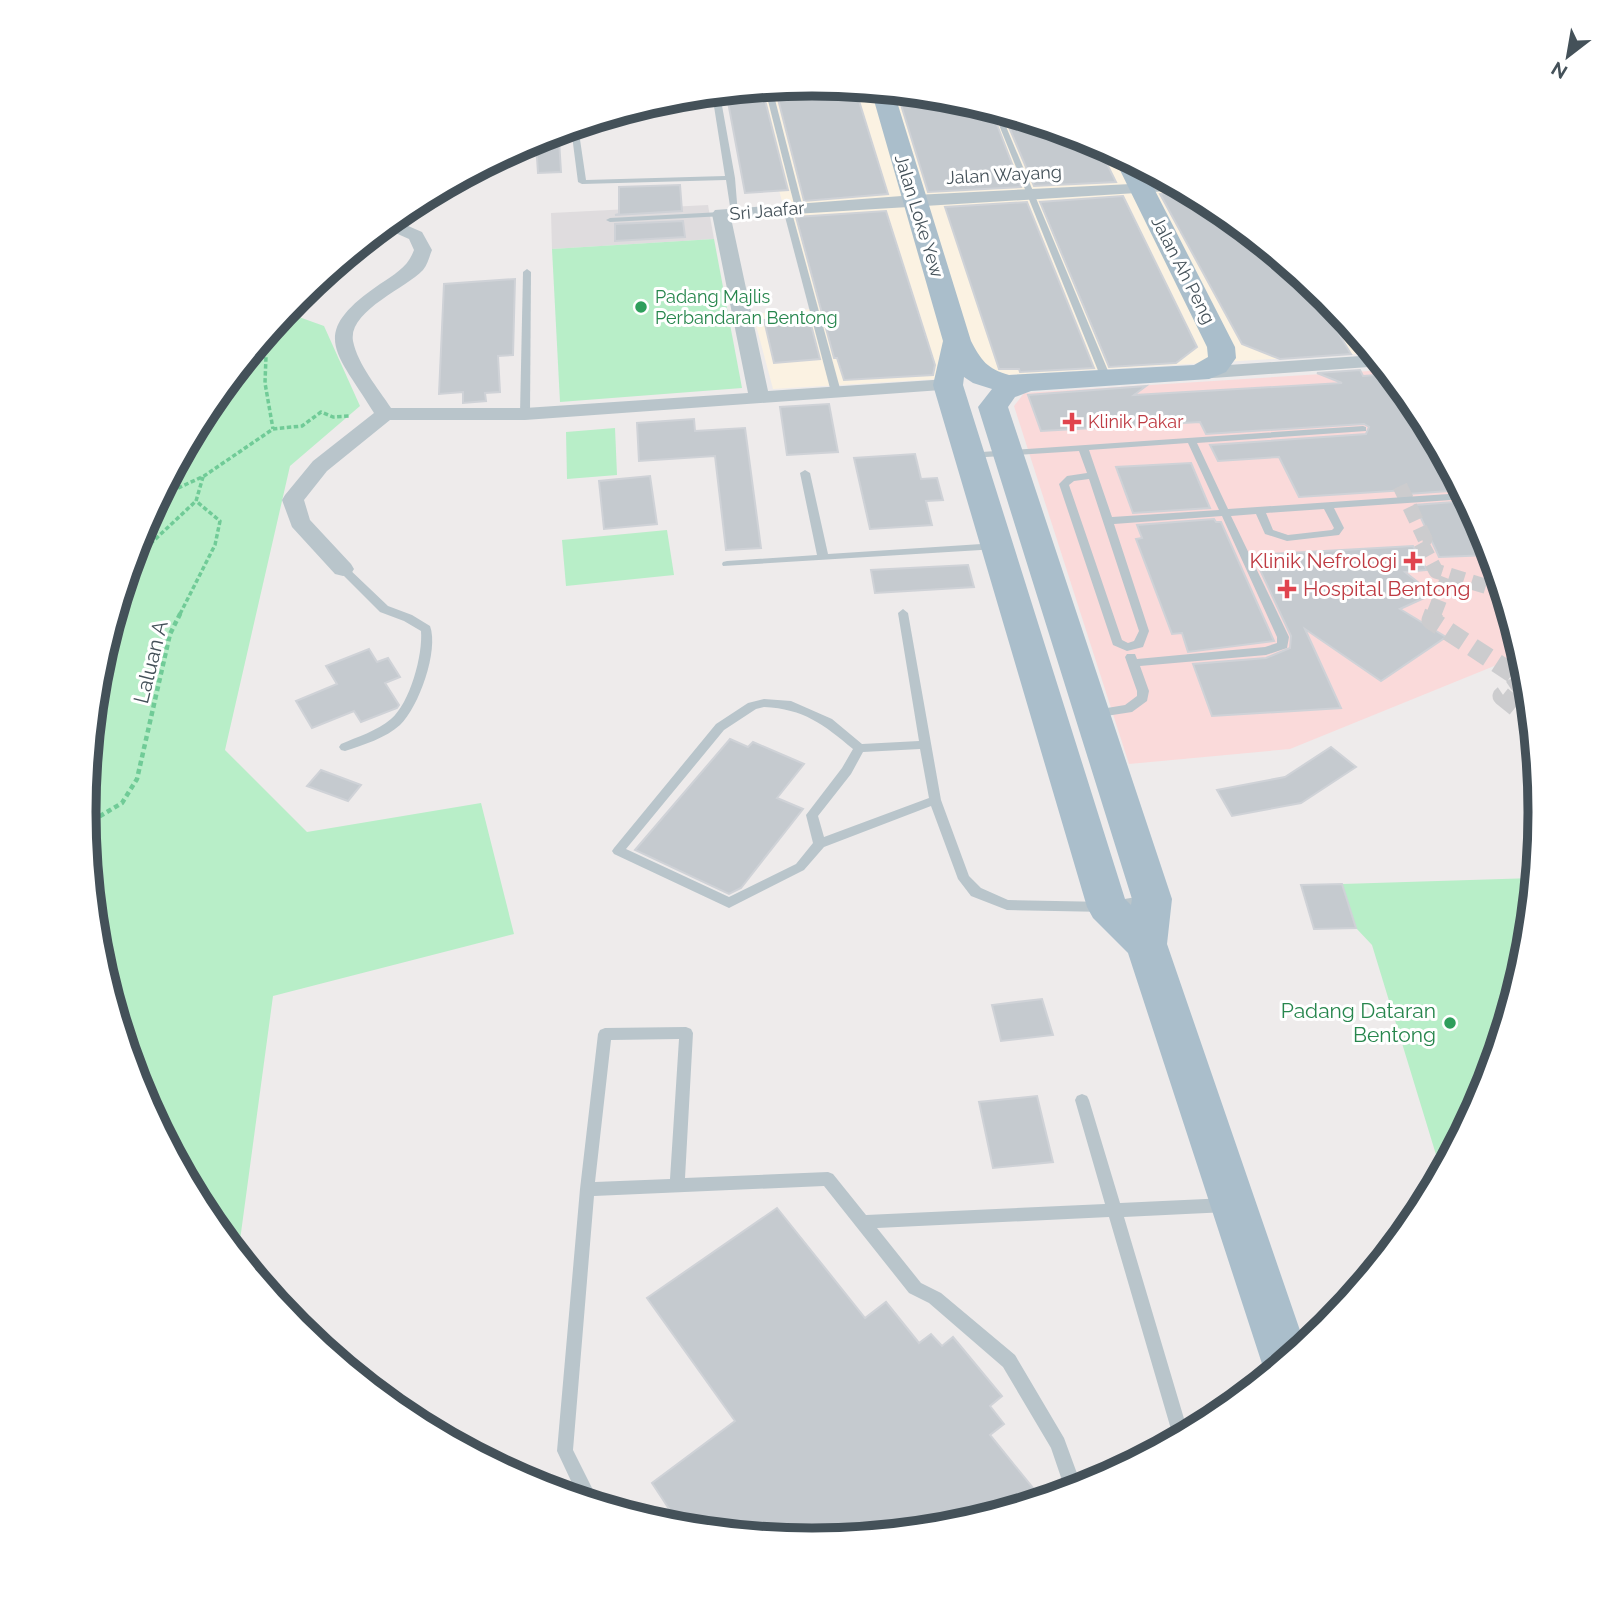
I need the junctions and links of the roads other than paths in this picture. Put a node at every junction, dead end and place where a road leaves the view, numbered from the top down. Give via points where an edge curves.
1 (770, 98) edge
2 (885, 100) edge
3 (717, 102) edge
4 (1001, 122) edge
5 (576, 136) edge
6 (1133, 172) edge
7 (731, 178) junction
8 (1162, 188) edge
9 (1142, 189) junction
10 (1031, 195) junction
11 (915, 200) junction
12 (793, 209) junction
13 (728, 213) junction
14 (610, 220) dead end
15 (398, 228) edge
16 (527, 272) dead end
17 (957, 341) junction
18 (1221, 347) junction
19 (1368, 362) edge
20 (1283, 368) junction
21 (1199, 373) junction
22 (1106, 378) junction
23 (1027, 383) junction
24 (948, 385) junction
25 (836, 392) junction
26 (759, 397) junction
27 (385, 414) junction
28 (525, 414) junction
29 (1363, 429) dead end
30 (1191, 440) junction
31 (1083, 447) junction
32 (1008, 452) junction
33 (970, 455) junction
34 (805, 473) dead end
35 (1093, 476) junction
36 (1455, 497) edge
37 (1328, 506) junction
38 (1260, 510) junction
39 (1225, 513) junction
40 (1108, 521) junction
41 (997, 546) junction
42 (823, 557) junction
43 (727, 564) dead end
44 (343, 569) joint
45 (903, 613) dead end
46 (1127, 647) junction
47 (1134, 663) junction
48 (1092, 714) junction
49 (925, 745) junction
50 (345, 747) dead end
51 (859, 748) junction
52 (935, 800) junction
53 (820, 845) junction
54 (1152, 899) junction
55 (1107, 907) junction
56 (1146, 944) junction
57 (1082, 1100) dead end
58 (677, 1183) junction
59 (587, 1189) junction
60 (1231, 1205) junction
61 (1117, 1211) junction
62 (865, 1222) junction
63 (1282, 1352) edge
64 (1178, 1427) edge
65 (1070, 1479) edge
66 (584, 1491) edge

1 - 12 lane
2 - 11 main road, Jalan Loke Yew
3 - 7 lane
4 - 10 lane
5 - 7 lane via 582,182
6 - 9 main road, Jalan Ah Peng
7 - 13 lane
8 - 9 street, Jalan Wayang
9 - 10 street, Jalan Wayang
9 - 18 main road, Jalan Ah Peng
10 - 11 street, Jalan Wayang
10 - 22 lane
11 - 12 street, Sri Jaafar
11 - 17 main road, Jalan Loke Yew
12 - 13 street, Sri Jaafar
12 - 25 lane
13 - 14 lane
13 - 26 street, Sri Jaafar
15 - 27 street via 415,236 423,250 418,263 349,316 342,331 354,366
16 - 28 lane
17 - 23 main road via 971,368 983,377 1008,384
17 - 24 main road
18 - 20 street via 1256,365
18 - 21 main road, Jalan Ah Peng via 1222,358 1216,366
19 - 20 street
20 - 21 street
21 - 22 main road
22 - 23 main road
23 - 32 main road via 1005,391 993,407
24 - 25 street
24 - 33 main road
25 - 26 street
26 - 28 street
27 - 28 street
27 - 44 street via 320,466 293,500 300,522
29 - 30 lane
30 - 31 lane
30 - 39 lane
31 - 32 lane
31 - 35 lane
32 - 33 lane
32 - 48 main road
33 - 41 main road
34 - 42 lane
35 - 40 lane
35 - 46 lane via 1071,478 1064,484 1116,642
36 - 37 lane
37 - 38 lane
37 - 38 lane via 1339,528 1335,533 1287,538 1269,532
38 - 39 lane
39 - 40 lane
39 - 47 lane via 1283,645 1266,651
40 - 46 lane via 1144,631 1139,644
41 - 42 lane
41 - 55 main road
42 - 43 lane
44 - 50 lane via 384,609 426,629 429,647 401,720
45 - 49 lane
46 - 47 lane
47 - 48 lane via 1143,698 1128,709
48 - 54 main road
49 - 51 lane
49 - 52 lane
51 - 53 lane via 847,771 811,815
51 - 53 lane via 828,722 787,704 752,706 720,727 618,851 729,903 800,867
52 - 53 lane
52 - 55 lane via 964,879 976,892 1007,905
54 - 55 lane
54 - 56 main road
55 - 56 main road
56 - 60 main road
57 - 61 lane
58 - 59 lane
58 - 59 lane via 686,1034 605,1034
58 - 62 lane via 828,1179
59 - 66 lane via 565,1451
60 - 61 lane
60 - 63 main road
61 - 62 lane
61 - 64 lane
62 - 65 lane via 915,1288 935,1298 1009,1362 1058,1444

